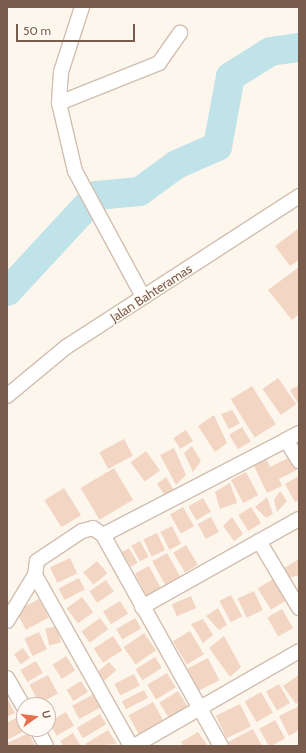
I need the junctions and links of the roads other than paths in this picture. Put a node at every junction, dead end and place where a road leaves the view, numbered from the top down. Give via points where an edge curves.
1 (82, 7) edge
2 (180, 33) dead end
3 (59, 103) junction
4 (299, 196) edge
5 (143, 297) junction
6 (7, 396) edge
7 (299, 433) edge
8 (286, 440) junction
9 (299, 462) edge
10 (299, 519) edge
11 (103, 535) junction
12 (259, 541) junction
13 (35, 575) junction
14 (142, 607) junction
15 (299, 608) edge
16 (7, 621) edge
17 (299, 652) edge
18 (7, 678) edge
19 (18, 697) edge
20 (199, 711) junction
21 (41, 737) edge
22 (46, 746) edge
23 (133, 746) edge
24 (221, 746) edge

1 - 3 street via 62,72
2 - 3 street via 159,62
3 - 5 street via 69,152 90,202
4 - 5 street, Jalan Bahteramas
5 - 6 street, Jalan Bahteramas via 66,347
7 - 8 street
8 - 9 street
8 - 11 street
10 - 12 street
11 - 13 street via 93,528 82,531 40,557
11 - 14 street
12 - 14 street
12 - 15 street
13 - 16 street
13 - 23 street
14 - 20 street
17 - 20 street
18 - 19 street
20 - 23 street
20 - 24 street
21 - 22 street

